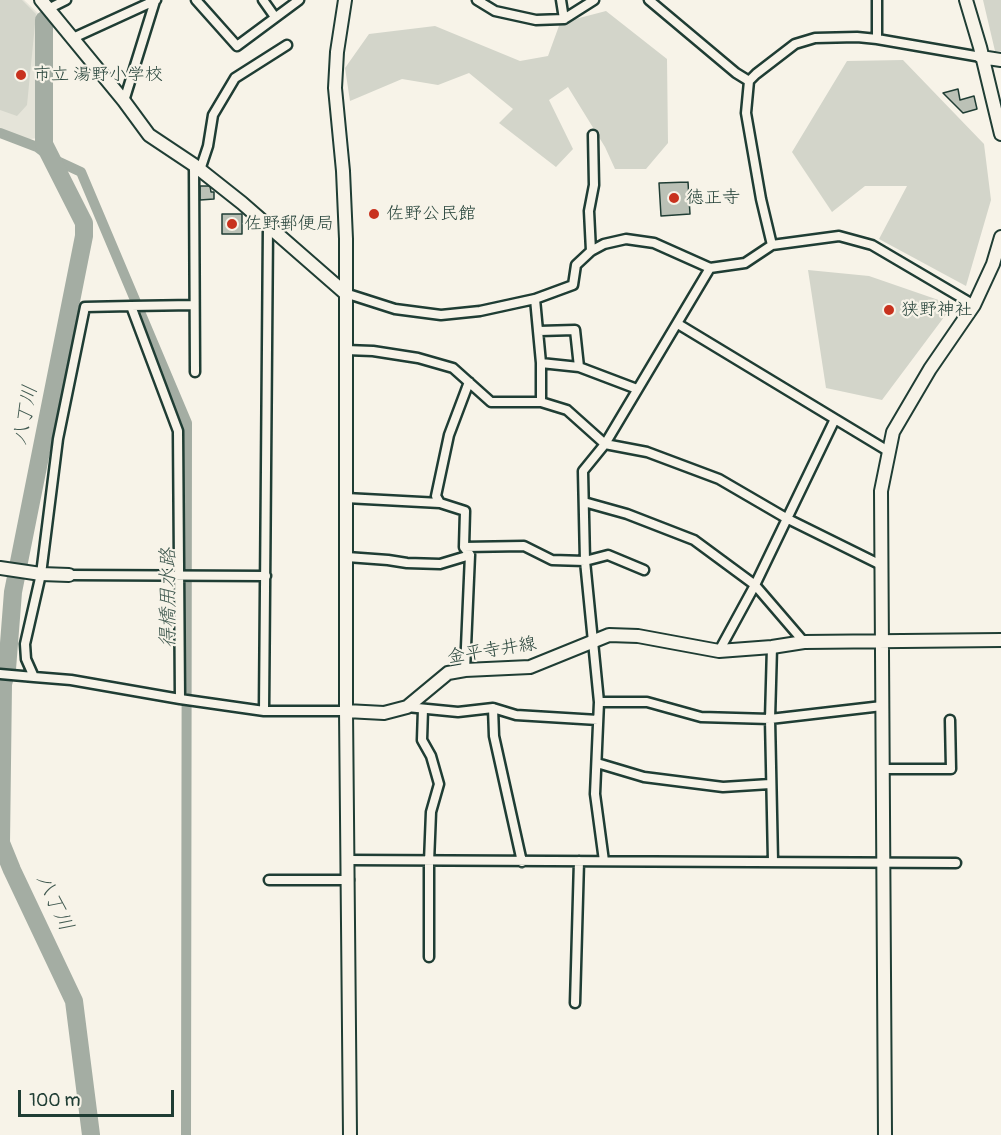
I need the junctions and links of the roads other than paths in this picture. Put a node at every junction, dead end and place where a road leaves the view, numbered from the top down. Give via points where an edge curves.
1 (66, 0) edge
2 (196, 0) edge
3 (263, 0) edge
4 (298, 0) edge
5 (345, 0) edge
6 (477, 0) edge
7 (594, 0) edge
8 (649, 0) edge
9 (877, 0) edge
10 (966, 0) edge
11 (156, 1) edge
12 (559, 2) edge
13 (45, 3) edge
14 (275, 17) junction
15 (564, 18) junction
16 (73, 38) junction
17 (877, 39) junction
18 (287, 45) dead end
19 (981, 57) junction
20 (1001, 60) edge
21 (749, 81) junction
22 (124, 101) junction
23 (1001, 134) edge
24 (593, 135) dead end
25 (197, 167) junction
26 (268, 227) junction
27 (1001, 237) edge
28 (772, 245) junction
29 (591, 251) junction
30 (710, 268) junction
31 (345, 293) junction
32 (535, 299) junction
33 (194, 305) junction
34 (974, 305) junction
35 (131, 306) junction
36 (678, 324) junction
37 (538, 331) junction
38 (346, 350) junction
39 (541, 363) junction
40 (579, 368) junction
41 (195, 372) dead end
42 (469, 382) junction
43 (637, 389) junction
44 (541, 402) junction
45 (835, 419) junction
46 (605, 444) junction
47 (888, 451) junction
48 (346, 498) junction
49 (584, 502) junction
50 (440, 503) junction
51 (786, 518) junction
52 (464, 547) junction
53 (470, 555) junction
54 (347, 557) junction
55 (585, 561) junction
56 (881, 565) junction
57 (3, 569) edge
58 (644, 570) dead end
59 (41, 574) junction
60 (69, 575) joint
61 (184, 575) junction
62 (266, 576) junction
63 (755, 585) junction
64 (882, 640) junction
65 (1001, 640) edge
66 (804, 642) junction
67 (592, 643) junction
68 (772, 647) junction
69 (719, 651) junction
70 (465, 670) junction
71 (0, 674) edge
72 (34, 677) junction
73 (185, 699) junction
74 (599, 702) junction
75 (882, 706) junction
76 (406, 707) junction
77 (493, 708) junction
78 (423, 709) junction
79 (264, 711) junction
80 (346, 711) junction
81 (770, 719) junction
82 (598, 720) junction
83 (950, 720) dead end
84 (597, 763) junction
85 (882, 769) junction
86 (770, 784) junction
87 (348, 860) junction
88 (579, 861) junction
89 (604, 861) junction
90 (772, 861) junction
91 (429, 862) junction
92 (522, 862) junction
93 (883, 862) junction
94 (956, 863) dead end
95 (269, 879) dead end
96 (349, 880) junction
97 (429, 957) dead end
98 (575, 1003) dead end
99 (350, 1135) edge
100 (885, 1135) edge

1 - 13 street
2 - 14 street via 237,46
3 - 14 street
4 - 14 street
5 - 31 street via 335,88 343,171
6 - 15 street via 495,11 536,20
7 - 15 street
8 - 21 street
9 - 17 street
10 - 19 street
11 - 16 street
11 - 22 street
12 - 15 street
13 - 16 street
16 - 22 street
17 - 19 street
17 - 21 street via 815,38 795,44
18 - 25 street via 235,78 213,115 208,146
19 - 20 street
19 - 23 street
21 - 28 street via 746,113
22 - 25 street via 149,135
24 - 29 street
25 - 26 street
25 - 33 street
26 - 31 street
26 - 62 street
27 - 34 street
28 - 30 street via 745,263
28 - 34 street via 839,236 872,245
29 - 30 street via 626,239 654,243
29 - 32 street via 576,265 573,285
30 - 36 street
31 - 32 street via 395,309 441,315
31 - 38 street
32 - 37 street
33 - 35 street
33 - 41 street
34 - 47 street via 902,416
35 - 59 street via 85,307 57,447
35 - 61 street via 178,431
36 - 43 street
36 - 45 street
37 - 39 street
37 - 40 street via 575,330
38 - 42 street via 438,363 453,368
38 - 48 street
39 - 40 street
39 - 44 street
40 - 43 street
42 - 44 street via 491,402
42 - 50 street via 449,435 436,496
43 - 46 street
44 - 46 street via 567,410
45 - 47 street
45 - 51 street
46 - 49 street via 583,471
46 - 51 street via 647,452 719,479
47 - 56 street via 881,491
48 - 50 street
48 - 54 street
49 - 55 street
49 - 63 street via 694,540
50 - 52 street via 465,511
51 - 56 street
51 - 63 street
52 - 53 street
52 - 55 street via 524,546 552,560
53 - 54 street via 440,564
53 - 70 street
54 - 80 street
55 - 58 street via 608,555
55 - 67 street
56 - 64 street
57 - 59 street
59 - 60 street
59 - 72 street via 26,644 26,659
60 - 61 street
61 - 62 street
61 - 73 street
62 - 79 street
63 - 66 street
63 - 69 street
64 - 65 street, 金平寺井線
64 - 66 street, 金平寺井線
64 - 75 street
66 - 68 street, 金平寺井線
67 - 69 street, 金平寺井線 via 609,635 638,636
67 - 70 street, 金平寺井線 via 530,667
67 - 74 street
68 - 69 street, 金平寺井線
68 - 81 street
70 - 76 street, 金平寺井線 via 448,674
71 - 72 street
72 - 73 street
73 - 79 street
74 - 81 street via 647,702 701,717
74 - 82 street
75 - 81 street
75 - 85 street
76 - 78 street
76 - 80 street, 金平寺井線 via 384,713
77 - 78 street via 458,712
77 - 82 street via 516,715
77 - 92 street via 494,736
78 - 91 street via 422,740 439,784 431,812
79 - 80 street
80 - 87 street
81 - 86 street
82 - 84 street
83 - 85 street via 951,769
84 - 86 street via 644,777 723,787
84 - 89 street via 595,794
85 - 93 street
86 - 90 street
87 - 91 street
87 - 96 street
88 - 89 street
88 - 92 street
88 - 98 street
89 - 90 street
90 - 93 street
91 - 92 street
91 - 97 street
93 - 94 street
93 - 100 street
95 - 96 street
96 - 99 street

